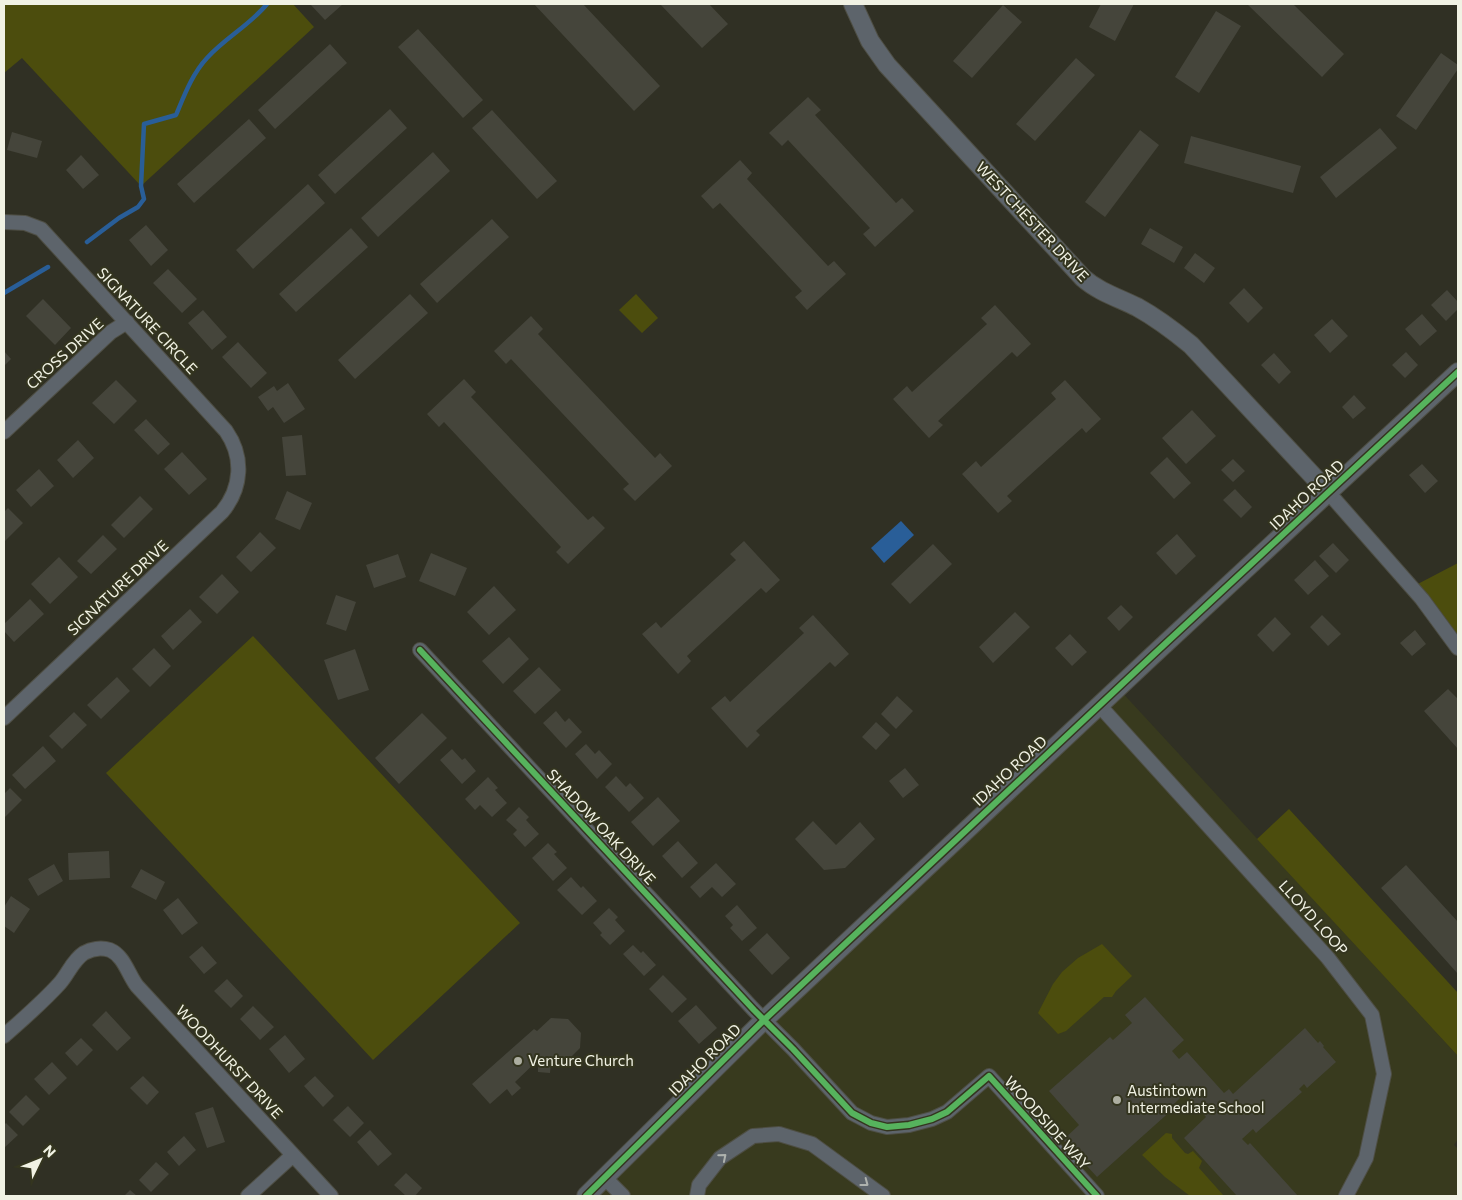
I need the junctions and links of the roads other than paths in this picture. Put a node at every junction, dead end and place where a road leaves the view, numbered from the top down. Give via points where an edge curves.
1 (853, 4) edge
2 (4, 222) edge
3 (127, 322) junction
4 (1458, 372) edge
5 (4, 432) edge
6 (239, 471) joint
7 (1328, 492) junction
8 (1458, 648) edge
9 (420, 650) dead end
10 (1099, 706) junction
11 (4, 718) edge
12 (763, 1021) junction
13 (4, 1036) edge
14 (293, 1155) junction
15 (604, 1177) junction
16 (248, 1196) edge
17 (331, 1196) edge
18 (586, 1196) edge
19 (623, 1196) edge
20 (696, 1196) edge
21 (883, 1196) edge
22 (1097, 1196) edge
23 (1346, 1196) edge

1 - 7 street, WESTCHESTER DRIVE via 870,41 887,66 1083,278 1151,315 1191,345
2 - 3 street, SIGNATURE CIRCLE via 24,223 41,229
3 - 5 street, CROSS DRIVE via 111,332
3 - 6 street, SIGNATURE CIRCLE via 226,431 235,448
4 - 7 street, IDAHO ROAD
6 - 11 street, SIGNATURE DRIVE via 232,498 222,512
7 - 8 street via 1422,599
7 - 10 street, IDAHO ROAD
9 - 12 street, SHADOW OAK DRIVE
10 - 12 street, IDAHO ROAD
10 - 23 street, LLOYD LOOP via 1325,954 1372,1015 1384,1074 1366,1158
12 - 15 street, IDAHO ROAD
12 - 22 street, WOODSIDE WAY via 852,1113 878,1125 914,1125 947,1112 988,1076
13 - 14 street, WOODHURST DRIVE via 54,990 82,954 98,948 106,949 123,960 137,986
14 - 16 street
14 - 17 street, WOODHURST DRIVE
15 - 18 street, IDAHO ROAD
15 - 19 street
20 -> 21 street via 699,1185 720,1158 754,1136 779,1134 812,1144

